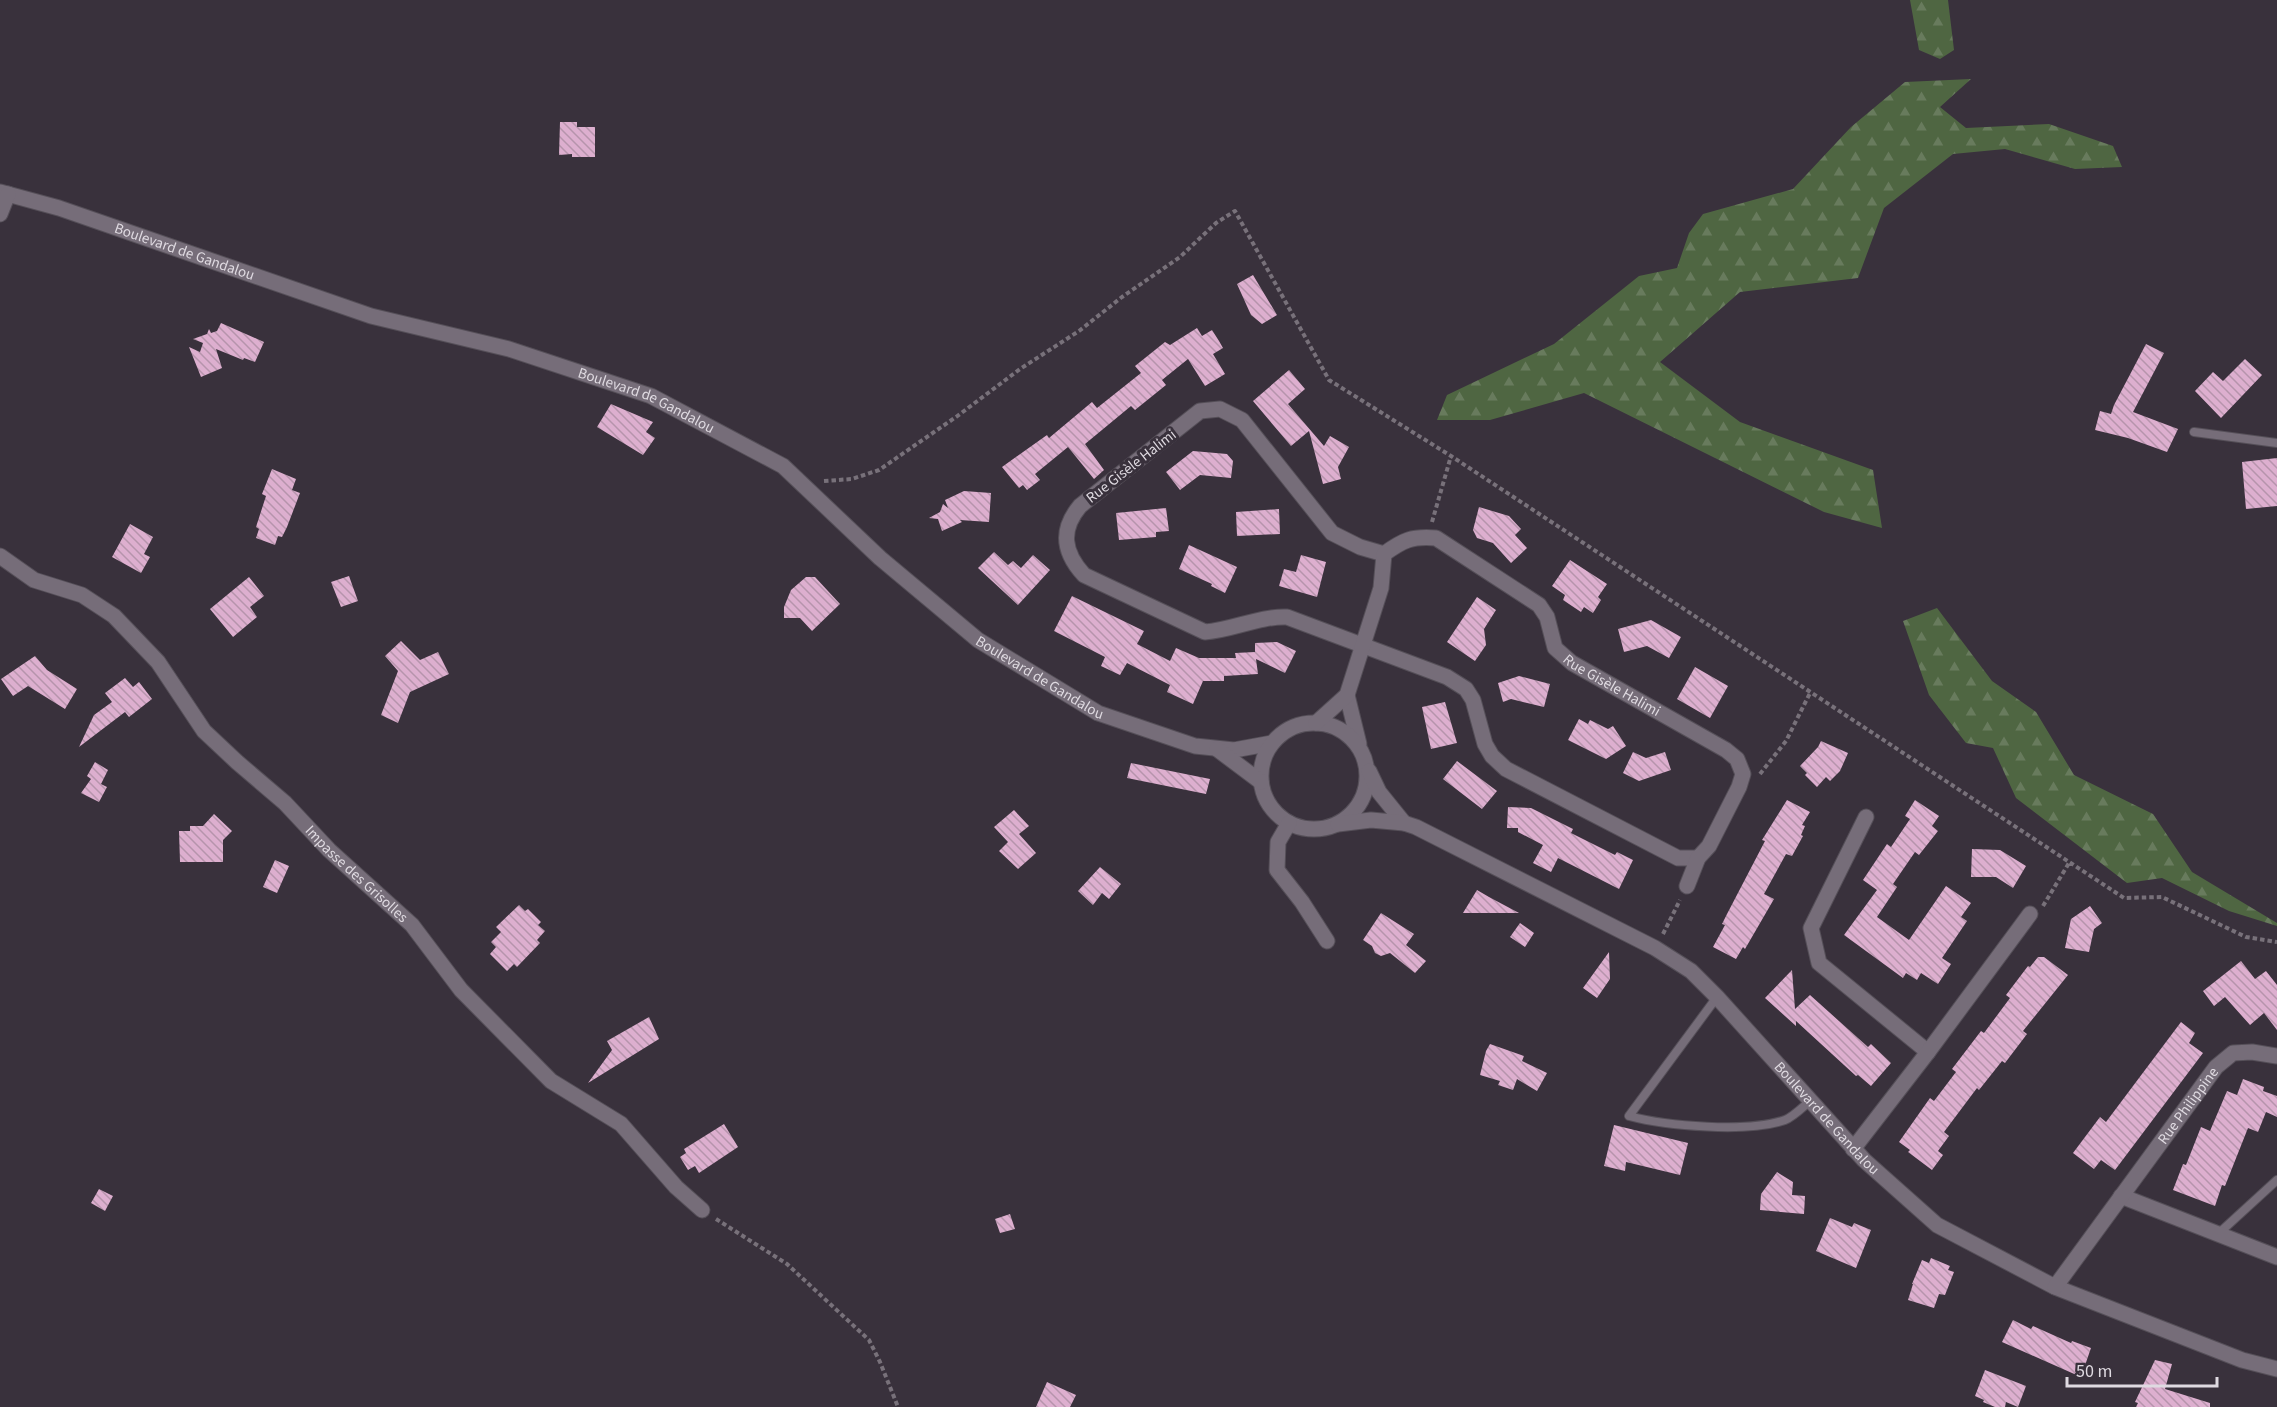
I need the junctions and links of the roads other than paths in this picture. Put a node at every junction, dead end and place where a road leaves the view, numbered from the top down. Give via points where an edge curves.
1 (4, 193) edge
2 (0, 214) edge
3 (2194, 432) dead end
4 (2277, 443) edge
5 (1384, 554) junction
6 (0, 556) edge
7 (1364, 645) junction
8 (1347, 694) junction
9 (1316, 723) junction
10 (1272, 743) junction
11 (1360, 748) junction
12 (1217, 749) junction
13 (1368, 769) junction
14 (1261, 782) junction
15 (1866, 817) dead end
16 (1289, 823) junction
17 (1404, 823) junction
18 (1338, 824) junction
19 (1698, 858) junction
20 (1687, 886) road end
21 (2030, 914) road end
22 (1327, 941) dead end
23 (1717, 997) junction
24 (1928, 1052) junction
25 (2277, 1056) edge
26 (1810, 1101) junction
27 (1853, 1149) junction
28 (2277, 1180) edge
29 (2121, 1196) junction
30 (702, 1210) road end
31 (2218, 1234) junction
32 (2277, 1257) edge
33 (2055, 1287) junction
34 (2277, 1369) edge

1 - 2 street
1 - 12 street, Boulevard de Gandalou via 59,208 371,316 508,349 651,396 783,466 880,558 978,640 1098,714 1195,746
3 - 4 lane
5 - 7 street via 1381,588
5 - 7 street, Rue Gisèle Halimi via 1332,533 1242,420 1220,409 1200,411 1080,506 1071,517 1066,535 1073,563 1084,575 1205,632 1224,631 1275,616
5 - 19 street, Rue Gisèle Halimi via 1403,540 1436,538 1539,605 1547,617 1555,648 1572,663 1737,759 1743,774 1739,787 1709,846
6 - 30 street, Impasse des Grisolles via 34,580 82,595 114,616 158,662 204,731 412,925 461,990 534,1065 550,1081 621,1124 676,1187
7 - 8 street
7 - 19 street, Rue Gisèle Halimi via 1447,677 1466,689 1473,700 1485,744 1506,770 1678,858
8 - 9 street
8 - 11 street
9 - 10 street via 1299,725
9 - 11 street via 1333,726
10 - 12 street, Boulevard de Gandalou
10 - 14 street via 1263,762
11 - 13 street
12 - 14 street, Boulevard de Gandalou
13 - 17 street, Boulevard de Gandalou via 1379,792
13 - 18 street via 1362,801 1352,815
14 - 16 street via 1265,799
15 - 24 street via 1811,928 1819,963
16 - 18 street via 1305,829
16 - 22 street via 1278,842 1277,870
17 - 18 street, Boulevard de Gandalou via 1371,820
17 - 23 street, Boulevard de Gandalou via 1655,948 1691,971
19 - 20 street
21 - 24 street
23 - 26 street, Boulevard de Gandalou
23 - 26 lane via 1629,1116 1653,1123 1747,1127 1786,1120
24 - 27 street
25 - 29 street, Rue Philippine via 2233,1053 2216,1067
26 - 27 street, Boulevard de Gandalou
27 - 33 street, Boulevard de Gandalou via 1937,1225
28 - 31 lane
29 - 31 street
29 - 33 street, Rue Philippine
31 - 32 street
33 - 34 street, Boulevard de Gandalou via 2241,1360

